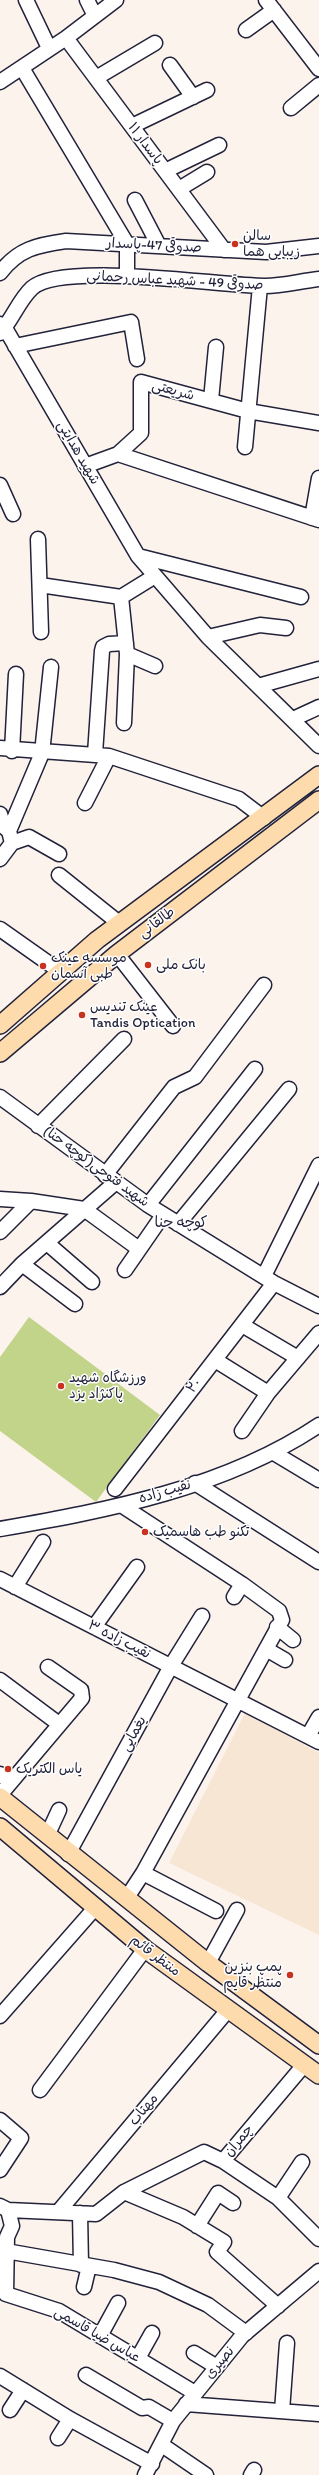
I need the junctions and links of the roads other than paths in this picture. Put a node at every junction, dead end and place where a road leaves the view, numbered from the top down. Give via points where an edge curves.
1 (26, 0) edge
2 (86, 0) edge
3 (116, 0) edge
4 (270, 5) edge
5 (95, 16) junction
6 (246, 30) dead end
7 (66, 38) junction
8 (155, 43) dead end
9 (49, 48) junction
10 (170, 65) dead end
11 (22, 68) junction
12 (319, 69) edge
13 (96, 78) junction
14 (0, 82) edge
15 (319, 84) edge
16 (207, 90) dead end
17 (193, 97) junction
18 (291, 108) dead end
19 (132, 126) junction
20 (220, 145) dead end
21 (165, 171) junction
22 (207, 172) dead end
23 (179, 189) junction
24 (135, 200) dead end
25 (158, 246) junction
26 (319, 246) edge
27 (127, 248) junction
28 (224, 250) junction
29 (0, 273) edge
30 (127, 273) junction
31 (319, 279) edge
32 (260, 286) junction
33 (2, 328) edge
34 (16, 346) junction
35 (216, 347) dead end
36 (137, 359) dead end
37 (211, 400) junction
38 (248, 411) junction
39 (319, 423) edge
40 (245, 447) dead end
41 (118, 454) junction
42 (85, 466) junction
43 (319, 478) edge
44 (0, 485) edge
45 (13, 514) dead end
46 (315, 519) edge
47 (38, 539) dead end
48 (138, 556) junction
49 (155, 576) junction
50 (40, 585) junction
51 (121, 597) junction
52 (301, 597) dead end
53 (286, 628) dead end
54 (41, 632) dead end
55 (208, 637) junction
56 (127, 649) junction
57 (155, 666) dead end
58 (51, 667) dead end
59 (319, 669) edge
60 (16, 674) dead end
61 (258, 686) junction
62 (319, 707) edge
63 (293, 719) junction
64 (124, 723) dead end
65 (319, 746) edge
66 (6, 750) edge
67 (42, 753) junction
68 (95, 754) junction
69 (109, 756) junction
70 (319, 775) edge
71 (319, 800) edge
72 (85, 803) dead end
73 (0, 814) edge
74 (264, 818) junction
75 (10, 837) junction
76 (59, 854) dead end
77 (0, 859) edge
78 (59, 875) dead end
79 (120, 922) junction
80 (0, 929) edge
81 (117, 954) junction
82 (61, 972) junction
83 (264, 985) dead end
84 (0, 1025) edge
85 (173, 1026) dead end
86 (124, 1039) dead end
87 (0, 1053) edge
88 (255, 1069) dead end
89 (289, 1089) dead end
90 (0, 1097) edge
91 (38, 1126) junction
92 (319, 1165) edge
93 (110, 1179) junction
94 (0, 1199) edge
95 (31, 1200) junction
96 (148, 1205) junction
97 (84, 1209) junction
98 (163, 1215) junction
99 (178, 1224) junction
100 (0, 1232) edge
101 (47, 1243) junction
102 (140, 1249) junction
103 (22, 1264) junction
104 (125, 1270) dead end
105 (269, 1280) junction
106 (92, 1282) dead end
107 (0, 1287) edge
108 (74, 1304) dead end
109 (319, 1306) edge
110 (242, 1325) junction
111 (319, 1334) edge
112 (298, 1358) junction
113 (215, 1360) junction
114 (268, 1393) junction
115 (319, 1425) edge
116 (242, 1431) dead end
117 (274, 1452) junction
118 (319, 1480) edge
119 (195, 1483) junction
120 (115, 1489) dead end
121 (121, 1504) junction
122 (0, 1529) edge
123 (43, 1542) dead end
124 (319, 1562) edge
125 (138, 1567) dead end
126 (0, 1579) edge
127 (242, 1584) junction
128 (15, 1587) junction
129 (234, 1597) dead end
130 (202, 1616) dead end
131 (277, 1627) junction
132 (94, 1628) junction
133 (292, 1640) dead end
134 (266, 1649) junction
135 (285, 1660) dead end
136 (171, 1666) junction
137 (48, 1667) dead end
138 (0, 1680) edge
139 (238, 1701) junction
140 (319, 1717) edge
141 (59, 1724) junction
142 (313, 1739) edge
143 (5, 1778) edge
144 (0, 1796) edge
145 (59, 1810) dead end
146 (0, 1827) edge
147 (47, 1836) junction
148 (68, 1854) junction
149 (143, 1873) junction
150 (126, 1899) junction
151 (95, 1908) junction
152 (237, 1910) dead end
153 (216, 1911) dead end
154 (145, 1949) junction
155 (208, 1963) junction
156 (228, 2010) junction
157 (0, 2016) edge
158 (319, 2045) edge
159 (304, 2065) junction
160 (319, 2075) edge
161 (40, 2090) dead end
162 (0, 2120) edge
163 (223, 2161) junction
164 (302, 2162) dead end
165 (0, 2170) edge
166 (124, 2192) junction
167 (278, 2198) junction
168 (233, 2203) dead end
169 (4, 2208) edge
170 (59, 2211) junction
171 (80, 2213) junction
172 (197, 2226) junction
173 (319, 2239) edge
174 (6, 2251) junction
175 (85, 2265) junction
176 (3, 2269) edge
177 (319, 2271) edge
178 (84, 2287) dead end
179 (118, 2303) dead end
180 (278, 2306) junction
181 (152, 2333) dead end
182 (246, 2334) junction
183 (100, 2336) junction
184 (287, 2343) dead end
185 (194, 2353) dead end
186 (138, 2358) junction
187 (216, 2367) junction
188 (86, 2375) dead end
189 (0, 2376) edge
190 (23, 2390) junction
191 (195, 2393) junction
192 (186, 2404) junction
193 (10, 2410) dead end
194 (282, 2411) junction
195 (319, 2414) edge
196 (70, 2419) junction
197 (173, 2421) junction
198 (58, 2438) dead end
199 (162, 2445) junction
200 (149, 2469) edge
201 (206, 2475) edge

1 - 9 street
2 - 5 street
3 - 5 street
4 - 6 street
4 - 12 street
5 - 7 street
7 - 9 street
7 - 13 street, پاسدار ۱۱
8 - 13 street
9 - 11 street
10 - 17 street
11 - 14 street
11 - 27 street
13 - 19 street, پاسدار ۱۱
15 - 18 street
16 - 17 street
17 - 19 street
19 - 21 street, پاسدار ۱۱
20 - 21 street
21 - 23 street, پاسدار ۱۱
22 - 23 street
23 - 28 street, پاسدار ۱۱
24 - 25 street
25 - 27 street, صدوقی 47-پاسدار
25 - 28 street, صدوقی 47-پاسدار
26 - 28 street, صدوقی 47-پاسدار via 266,252
27 - 29 street, صدوقی 47-پاسدار via 66,241 37,245 10,260
27 - 30 street
30 - 32 street, صدوقی 49 - شهید عباس رحمانی
30 - 33 street, صدوقی 49 - شهید عباس رحمانی via 52,280 32,288
31 - 32 street, صدوقی 49 - شهید عباس رحمانی
32 - 38 street
33 - 34 street, شهید هدایتی
34 - 36 street via 131,322
34 - 42 street, شهید هدایتی
35 - 37 street
37 - 38 street, شریعتی
37 - 41 street, شریعتی via 141,382 141,433
38 - 39 street, شریعتی
38 - 40 street
41 - 42 street, شریعتی
41 - 46 street
42 - 48 street, شهید هدایتی
43 - 46 street
44 - 45 street
47 - 50 street
48 - 49 street, شهید هدایتی
48 - 52 street
49 - 51 street
49 - 55 street, شهید هدایتی
50 - 51 street
50 - 54 street
51 - 56 street
53 - 55 street via 260,625
55 - 61 street, شهید هدایتی
56 - 57 street
56 - 64 street
56 - 68 street via 108,644 103,647
58 - 67 street
59 - 61 street
60 - 66 street
61 - 63 street, شهید هدایتی
62 - 63 street
63 - 65 street, شهید هدایتی
66 - 67 street
67 - 68 street
67 - 75 street
68 - 69 street
69 - 72 street
69 - 74 street via 239,799
70 - 74 main road, طالقانی
71 - 81 main road, طالقانی
73 - 75 street
74 - 79 main road, طالقانی
75 - 76 street via 28,837
75 - 77 street
78 - 79 street
79 - 82 main road, طالقانی
80 - 82 street
81 - 85 street
81 - 87 main road, طالقانی
82 - 84 main road, طالقانی
83 - 93 street via 195,1077 174,1087
86 - 91 street
88 - 96 street
89 - 99 street
90 - 91 street, (کوچه حنا)شهید فتوحی
91 - 93 street, (کوچه حنا)شهید فتوحی
92 - 105 street, ۲۰
93 - 96 street, (کوچه حنا)شهید فتوحی
93 - 97 street
94 - 95 street
95 - 97 street
95 - 100 street
96 - 98 street, (کوچه حنا)شهید فتوحی
97 - 101 street
97 - 102 street
98 - 99 street, (کوچه حنا)شهید فتوحی
98 - 102 street
99 - 105 street, (کوچه حنا)شهید فتوحی
101 - 103 street
101 - 106 street
102 - 104 street
103 - 107 street
103 - 108 street
105 - 109 street, (کوچه حنا)شهید فتوحی
105 - 110 street, ۲۰
110 - 112 street
110 - 113 street, ۲۰
111 - 112 street
112 - 114 street
113 - 114 street
113 - 120 street, ۲۰
114 - 116 street
115 - 117 street, نقیب زاده
117 - 118 street
117 - 119 street, نقیب زاده
119 - 121 street, نقیب زاده
119 - 124 street
121 - 122 street, نقیب زاده via 85,1514
121 - 127 street
123 - 128 street
125 - 132 street
126 - 128 street, نقیب زاده ۳
127 - 129 street
127 - 131 street via 282,1615
128 - 132 street, نقیب زاده ۳
130 - 136 street, یغمایی
131 - 133 street
131 - 134 street
132 - 136 street, نقیب زاده ۳
134 - 135 street
134 - 139 street
136 - 139 street, نقیب زاده ۳
136 - 148 street, یغمایی
137 - 141 street via 83,1694
138 - 141 street
139 - 142 street, نقیب زاده ۳
139 - 149 street
140 - 142 street
141 - 143 street
143 - 144 street
144 - 147 main road, منتظر قائم
145 - 147 street
146 - 151 main road, منتظر قائم
147 - 148 main road, منتظر قائم
148 - 150 main road, منتظر قائم
149 - 150 street
149 - 153 street
150 - 155 main road, منتظر قائم
151 - 154 main road, منتظر قائم
151 - 157 street
152 - 155 street
154 - 156 main road, منتظر قائم
154 - 161 street
155 - 158 main road, منتظر قائم
156 - 159 main road, منتظر قائم
156 - 170 street, مهتاب
159 - 160 main road, منتظر قائم
159 - 163 street, چمران
162 - 165 street via 21,2138
163 - 166 street, چمران via 204,2152
163 - 167 street
164 - 167 street
166 - 171 street, چمران via 96,2214
166 - 172 street via 183,2217
167 - 173 street
168 - 172 street via 218,2193
169 - 170 street
169 - 174 street, عباس ضیا قاسمی via 12,2226 7,2237
170 - 171 street
171 - 175 street
172 - 180 street via 224,2242 217,2252
174 - 175 street
174 - 176 street, عباس ضیا قاسمی
175 - 178 street
175 - 182 street via 159,2282 208,2305
176 - 183 street, عباس ضیا قاسمی via 6,2294 59,2311
177 - 180 street, نصیری
179 - 183 street
180 - 182 street, نصیری
181 - 186 street
182 - 187 street, نصیری
183 - 186 street, عباس ضیا قاسمی
184 - 194 street
185 - 187 street
186 - 191 street, عباس ضیا قاسمی
187 - 191 street, نصیری
188 - 197 street via 142,2408 149,2407
189 - 190 street
190 - 193 street
190 - 196 street
191 - 192 street, نصیری
192 - 194 street
192 - 197 street, نصیری
194 - 195 street
196 - 198 street
196 - 200 street
197 - 199 street, نصیری
199 - 200 street, نصیری
199 - 201 street

